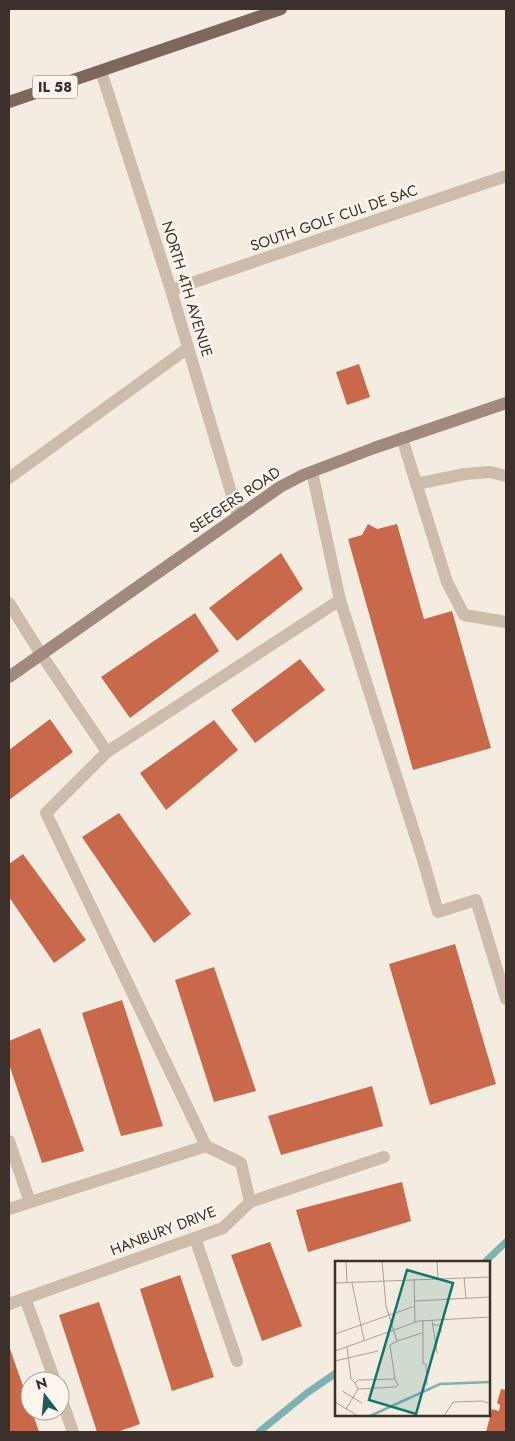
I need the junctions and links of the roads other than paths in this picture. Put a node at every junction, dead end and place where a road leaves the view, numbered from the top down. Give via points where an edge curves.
1 (281, 9) edge
2 (101, 71) junction
3 (9, 102) edge
4 (506, 176) edge
5 (171, 290) junction
6 (188, 348) junction
7 (506, 403) edge
8 (402, 438) junction
9 (312, 472) junction
10 (506, 476) edge
11 (9, 478) edge
12 (416, 484) junction
13 (238, 516) junction
14 (340, 600) junction
15 (9, 603) edge
16 (506, 622) edge
17 (40, 654) junction
18 (9, 677) edge
19 (107, 752) junction
20 (506, 999) edge
21 (9, 1141) edge
22 (206, 1146) junction
23 (384, 1158) dead end
24 (30, 1202) junction
25 (250, 1202) junction
26 (9, 1209) edge
27 (195, 1238) junction
28 (25, 1298) junction
29 (9, 1304) edge
30 (237, 1361) dead end
31 (51, 1371) edge

1 - 2 main road, IL 58
2 - 3 main road, IL 58
2 - 5 street, NORTH 4TH AVENUE
4 - 5 street, SOUTH GOLF CUL DE SAC
5 - 6 street, NORTH 4TH AVENUE
6 - 11 street
6 - 13 street, NORTH 4TH AVENUE
7 - 8 street, SEEGERS ROAD
8 - 9 street, SEEGERS ROAD
8 - 12 street
9 - 13 street, SEEGERS ROAD via 280,487
9 - 14 street
10 - 12 street via 490,472 465,474
12 - 16 street via 447,582 464,615
13 - 17 street, SEEGERS ROAD
14 - 19 street
14 - 20 street via 438,912 476,900
15 - 17 street
17 - 18 street, SEEGERS ROAD
17 - 19 street
19 - 22 street via 46,813
21 - 24 street
22 - 24 street
22 - 25 street via 241,1163
23 - 25 street
24 - 26 street
25 - 27 street, HANBURY DRIVE via 223,1228
27 - 28 street, HANBURY DRIVE
27 - 30 street
28 - 29 street, HANBURY DRIVE
28 - 31 street

